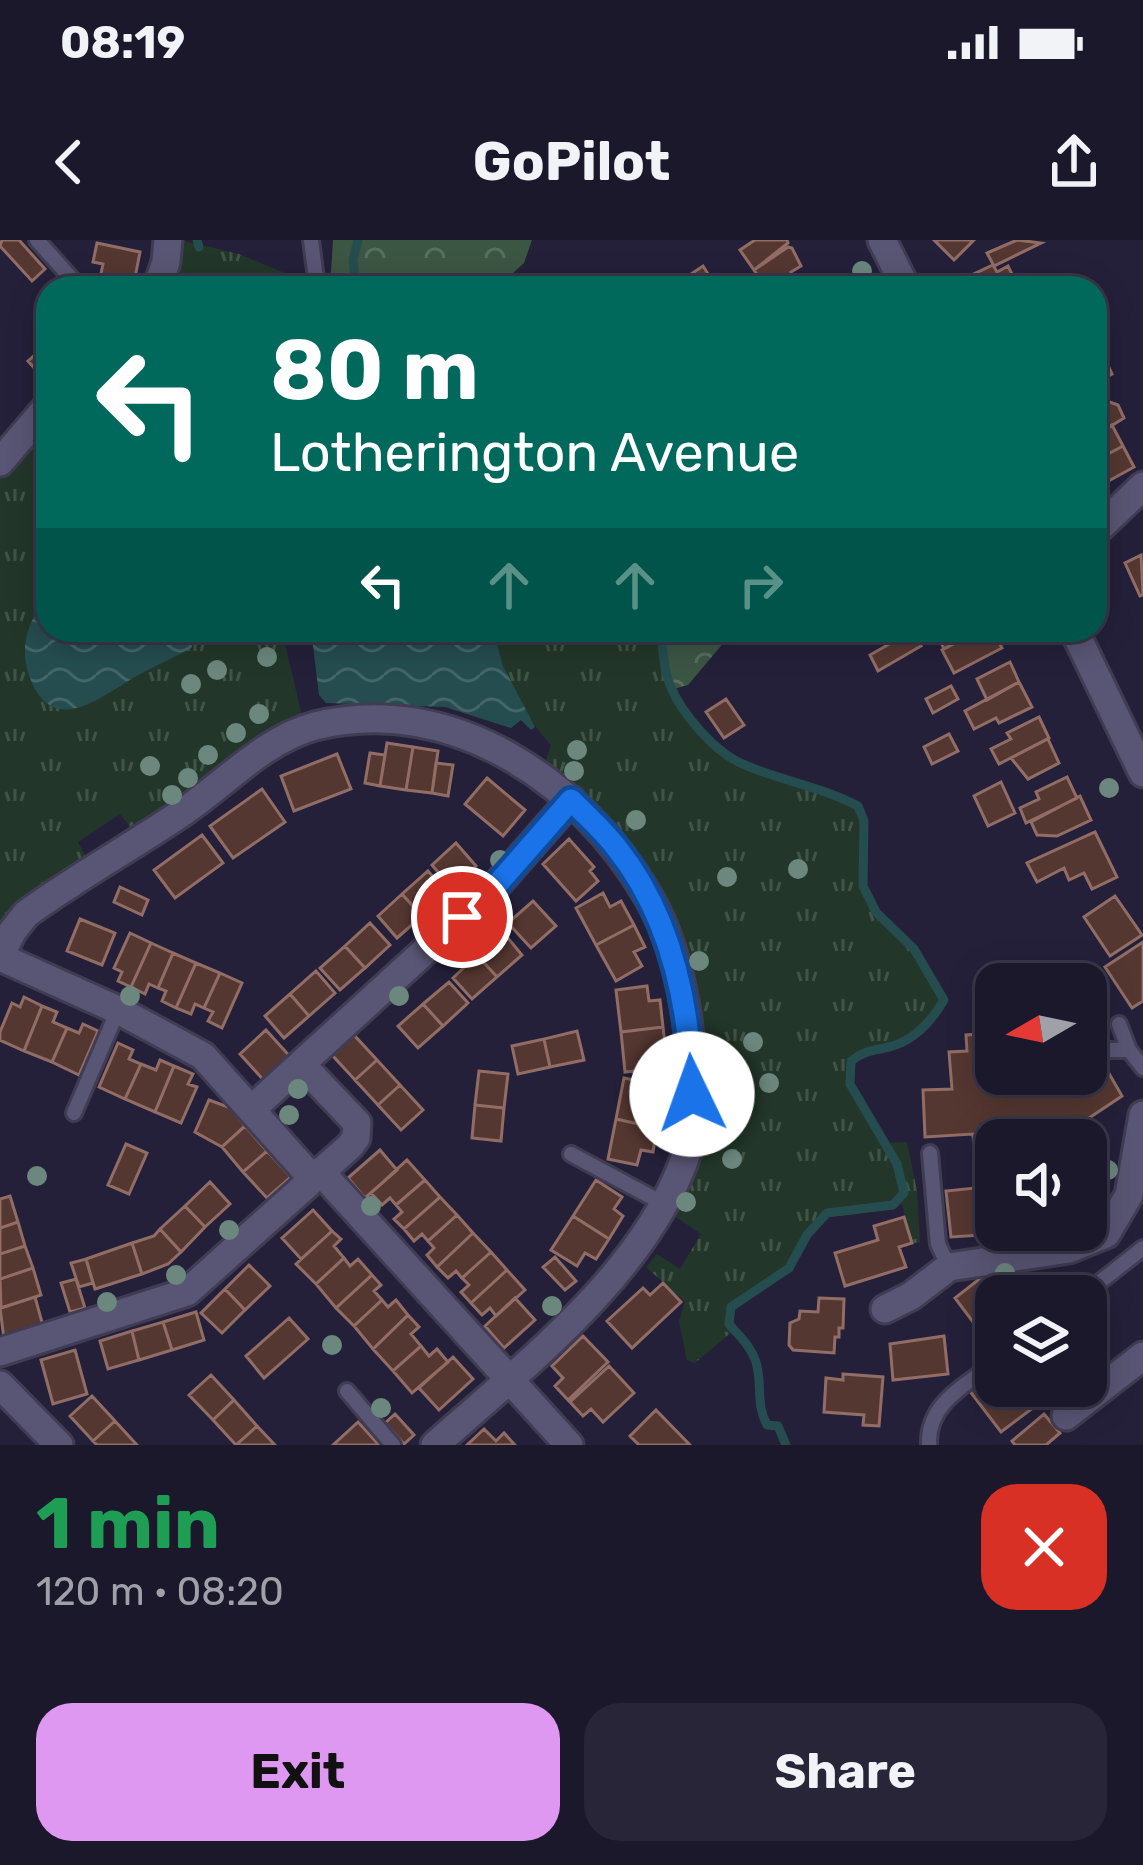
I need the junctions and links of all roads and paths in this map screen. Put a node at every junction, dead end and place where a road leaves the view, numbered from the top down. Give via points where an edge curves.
1 (37, 240) edge
2 (167, 240) edge
3 (311, 240) edge
4 (882, 240) edge
5 (69, 276) edge
6 (162, 276) edge
7 (316, 276) edge
8 (900, 276) edge
9 (36, 420) edge
10 (0, 462) edge
11 (1143, 486) edge
12 (1107, 520) edge
13 (1082, 642) edge
14 (1132, 722) edge
15 (1143, 773) edge
16 (571, 800) junction
17 (0, 957) edge
18 (118, 1010) junction
19 (1119, 1024) dead end
20 (1107, 1050) edge
21 (1129, 1050) junction
22 (301, 1064) junction
23 (1143, 1068) edge
24 (253, 1109) junction
25 (74, 1113) dead end
26 (1135, 1131) edge
27 (930, 1153) dead end
28 (571, 1154) dead end
29 (316, 1174) junction
30 (666, 1205) junction
31 (1143, 1248) edge
32 (949, 1267) junction
33 (1107, 1276) edge
34 (885, 1309) dead end
35 (0, 1352) edge
36 (1143, 1356) edge
37 (975, 1378) edge
38 (509, 1379) junction
39 (0, 1385) edge
40 (347, 1391) dead end
41 (1066, 1416) dead end
42 (59, 1445) edge
43 (393, 1445) edge
44 (435, 1445) edge
45 (569, 1445) edge
46 (929, 1445) edge

1 - 5 lane
2 - 6 street
3 - 7 lane
4 - 8 street
9 - 10 street
11 - 12 street
13 - 14 street
14 - 15 street
16 - 17 street via 496,747 446,728 358,718 310,727 26,914
16 - 22 street via 494,888
16 - 30 street via 650,899 687,1014 693,1120
17 - 18 street
18 - 24 street via 203,1056
18 - 25 lane
19 - 21 lane
20 - 21 lane
21 - 23 lane
22 - 24 street
22 - 29 street via 357,1124 356,1138
24 - 29 street
26 - 32 street via 1129,1195 1106,1234 1069,1249
27 - 32 lane via 938,1244
28 - 30 lane
29 - 35 street via 187,1292
29 - 38 street
30 - 38 street via 604,1286
31 - 33 lane
32 - 34 street
36 - 41 street
37 - 46 lane via 939,1406
38 - 44 street
38 - 45 street
39 - 42 street
40 - 43 lane

